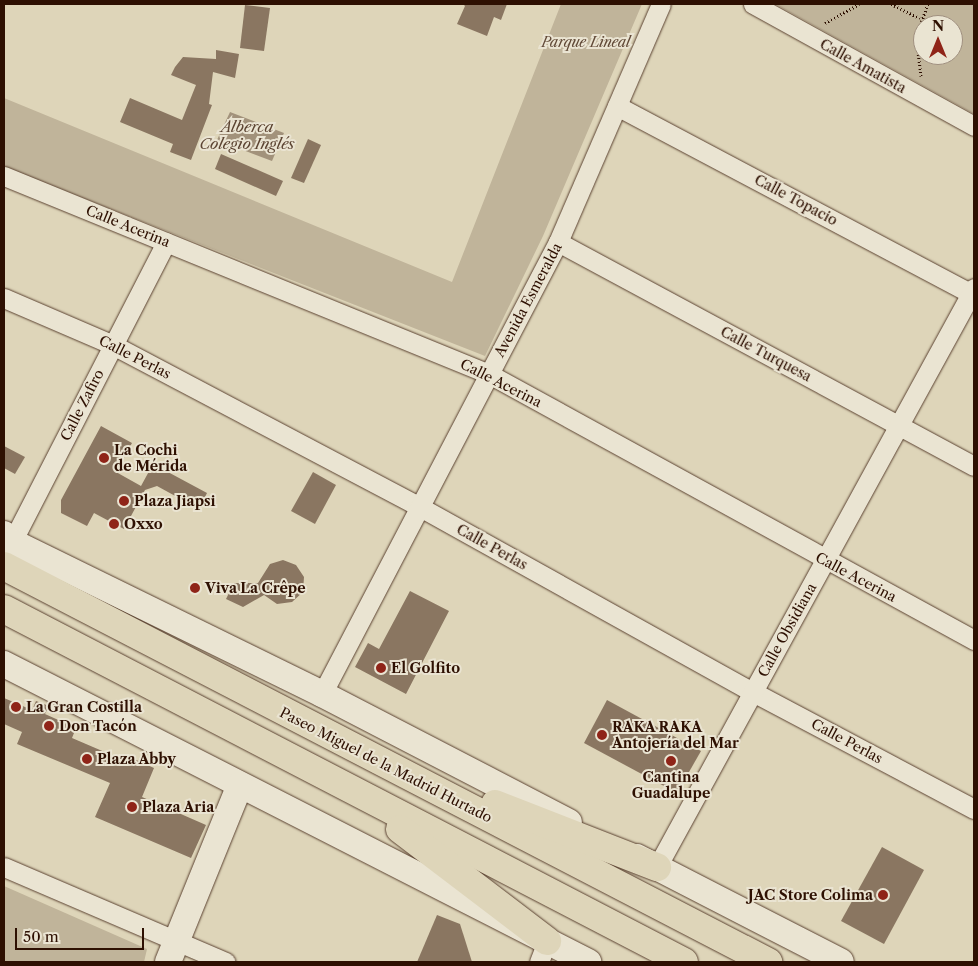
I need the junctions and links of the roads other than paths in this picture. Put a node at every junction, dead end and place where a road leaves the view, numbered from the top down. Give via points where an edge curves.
1 (661, 4) edge
2 (753, 4) edge
3 (617, 106) junction
4 (974, 126) edge
5 (4, 176) edge
6 (166, 242) junction
7 (558, 242) junction
8 (973, 292) edge
9 (4, 298) edge
10 (113, 345) junction
11 (489, 374) junction
12 (899, 426) junction
13 (974, 466) edge
14 (420, 507) junction
15 (6, 545) edge
16 (825, 560) junction
17 (4, 609) edge
18 (974, 640) edge
19 (4, 664) edge
20 (753, 692) junction
21 (322, 694) junction
22 (356, 750) junction
23 (339, 782) junction
24 (240, 785) junction
25 (974, 809) edge
26 (4, 867) edge
27 (657, 867) junction
28 (172, 951) edge
29 (543, 952) edge
30 (226, 962) edge
31 (588, 962) edge
32 (684, 962) edge
33 (768, 962) edge
34 (841, 962) edge

1 - 3 street, Avenida Esmeralda
2 - 4 street, Calle Amatista
3 - 7 street, Avenida Esmeralda
3 - 8 street, Calle Topacio
5 - 6 street, Calle Acerina
6 - 10 street, Calle Zafiro
6 - 11 street, Calle Acerina
7 - 11 street, Avenida Esmeralda
7 - 12 street, Calle Turquesa
8 - 12 street, Calle Obsidiana
9 - 10 street, Calle Perlas
10 - 14 street, Calle Perlas
10 - 15 street, Calle Zafiro
11 - 14 street, Avenida Esmeralda
11 - 16 street, Calle Acerina
12 - 13 street, Calle Turquesa
12 - 16 street, Calle Obsidiana
14 - 20 street, Calle Perlas
14 - 21 street, Avenida Esmeralda
15 - 21 street
15 - 22 highway, Paseo Miguel de la Madrid Hurtado
16 - 18 street, Calle Acerina
16 - 20 street, Calle Obsidiana
17 - 23 highway
19 - 24 street
20 - 25 street, Calle Perlas
20 - 27 street, Calle Obsidiana
21 - 27 street
22 - 27 highway
22 - 33 highway, Paseo Miguel de la Madrid Hurtado
23 - 29 highway
23 - 32 highway
24 - 28 street
24 - 29 street
26 - 28 street
27 - 34 street
28 - 30 street
29 - 31 street

